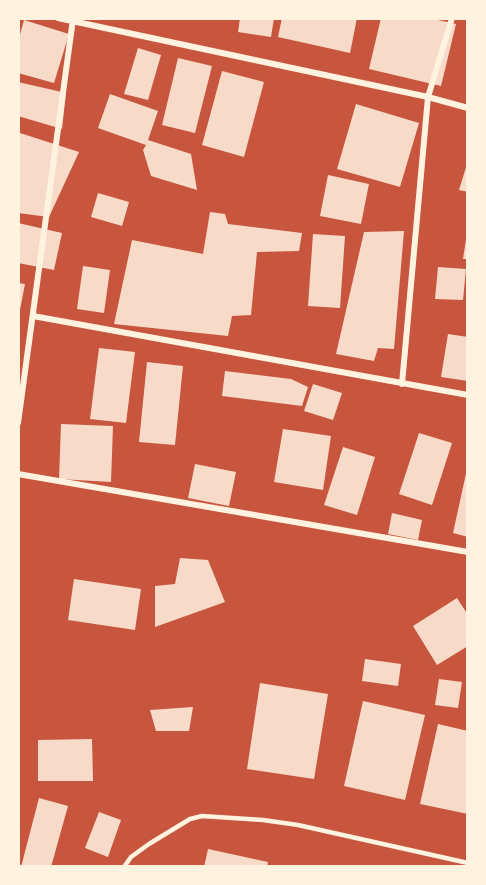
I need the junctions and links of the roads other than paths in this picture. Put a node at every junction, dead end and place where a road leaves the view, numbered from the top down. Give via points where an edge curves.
1 (58, 18) edge
2 (452, 18) edge
3 (73, 20) edge
4 (428, 97) junction
5 (468, 108) edge
6 (33, 316) junction
7 (402, 384) junction
8 (468, 395) edge
9 (18, 423) edge
10 (18, 474) edge
11 (468, 552) edge
12 (468, 864) edge
13 (124, 867) edge

1 - 3 street
2 - 4 street
3 - 4 street
3 - 6 street
4 - 5 street
4 - 7 street
6 - 7 street
6 - 9 street
7 - 8 street
10 - 11 street
12 - 13 lane via 298,825 202,816 148,844

